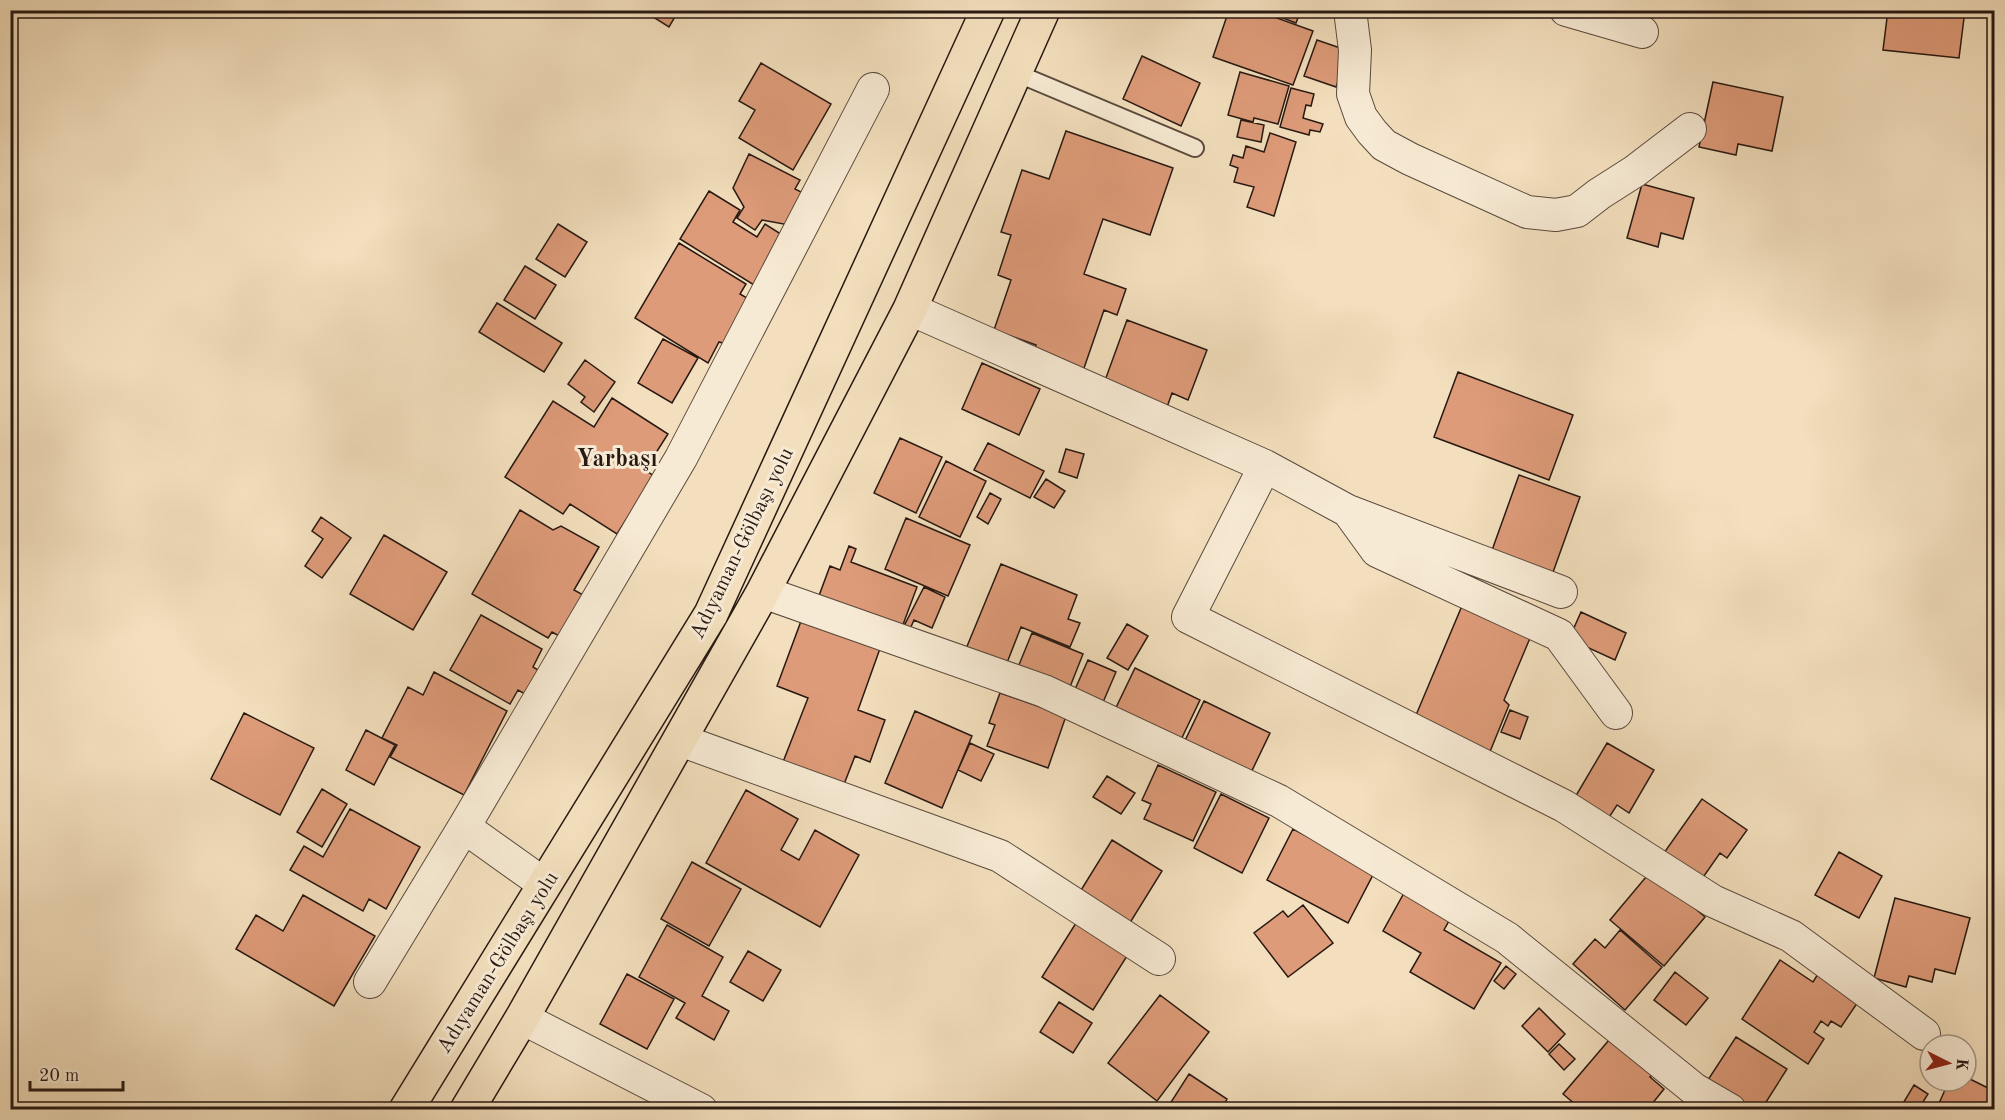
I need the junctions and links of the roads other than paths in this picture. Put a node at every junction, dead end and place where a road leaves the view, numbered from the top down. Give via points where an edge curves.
1 (988, 10) edge
2 (1043, 10) edge
3 (1350, 10) edge
4 (1566, 10) edge
5 (1642, 32) dead end
6 (1016, 73) junction
7 (873, 89) dead end
8 (1690, 129) dead end
9 (1195, 148) dead end
10 (910, 309) junction
11 (1265, 466) junction
12 (1348, 511) junction
13 (763, 592) junction
14 (1561, 592) dead end
15 (1616, 713) dead end
16 (680, 740) junction
17 (464, 827) junction
18 (544, 884) junction
19 (1159, 959) dead end
20 (370, 982) dead end
21 (522, 1018) junction
22 (1923, 1033) edge
23 (406, 1110) edge
24 (467, 1110) edge
25 (701, 1110) edge
26 (1730, 1110) edge

1 - 18 highway, Adıyaman-Gölbaşı yolu via 711,614
2 - 6 highway, Adıyaman-Gölbaşı yolu
3 - 8 street via 1355,50 1353,94 1361,117 1384,146 1527,212 1556,215 1576,211
4 - 5 street
6 - 9 lane
6 - 10 highway, Adıyaman-Gölbaşı yolu
7 - 17 street via 681,458
10 - 11 street
10 - 13 highway, Adıyaman-Gölbaşı yolu
11 - 12 street
11 - 22 street via 1188,617 1564,806 1713,901 1791,936
12 - 14 street
12 - 15 street via 1377,551 1559,635
13 - 16 highway, Adıyaman-Gölbaşı yolu
13 - 26 street via 1044,691 1279,801 1507,938 1694,1089
16 - 19 street via 1000,856
16 - 21 highway, Adıyaman-Gölbaşı yolu
17 - 18 street
17 - 20 street
18 - 23 highway, Adıyaman-Gölbaşı yolu
21 - 24 highway, Adıyaman-Gölbaşı yolu
21 - 25 street

